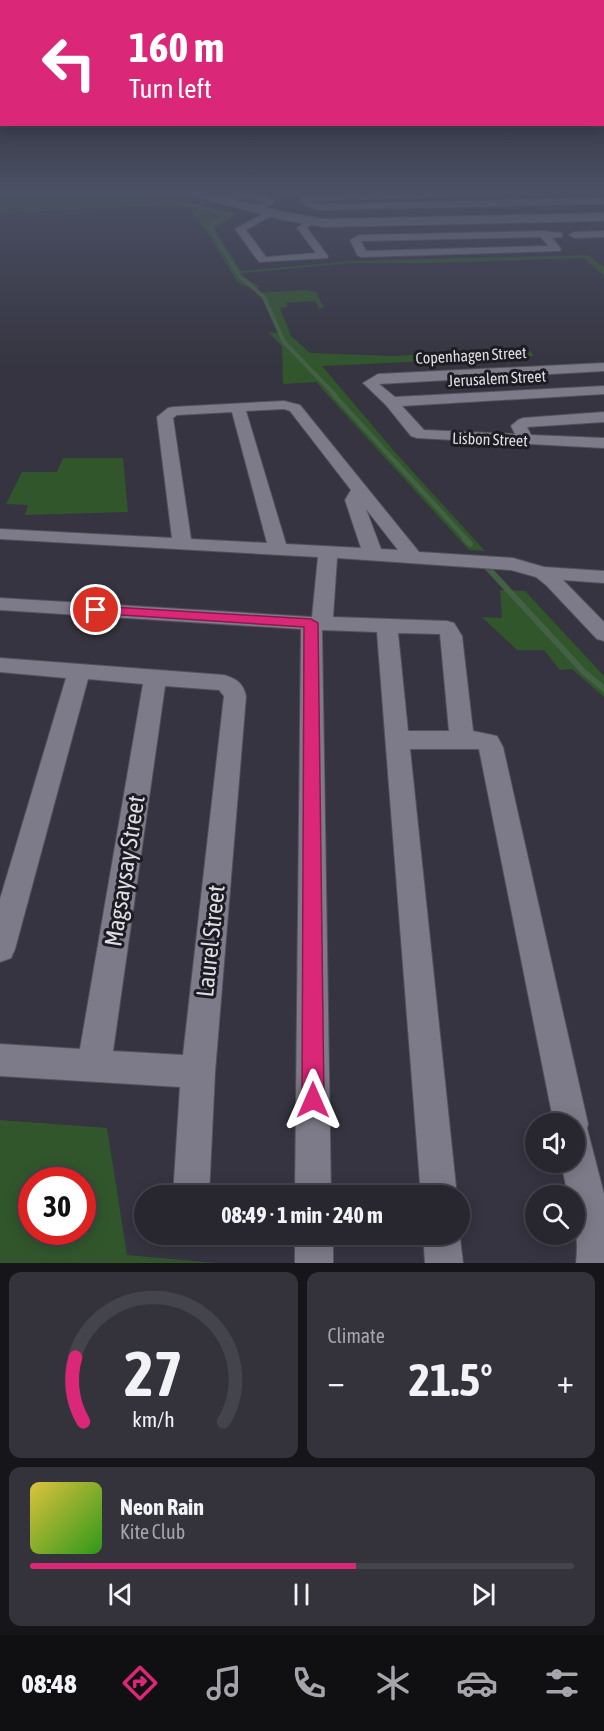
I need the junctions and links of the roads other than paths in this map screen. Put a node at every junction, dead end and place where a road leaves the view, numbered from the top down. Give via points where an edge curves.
1 (256, 251) edge
2 (319, 251) edge
3 (359, 251) edge
4 (491, 251) edge
5 (424, 252) joint
6 (457, 252) joint
7 (393, 253) joint
8 (604, 367) edge
9 (604, 390) edge
10 (392, 402) junction
11 (238, 408) junction
12 (604, 417) edge
13 (525, 440) junction
14 (604, 443) edge
15 (360, 489) junction
16 (0, 534) edge
17 (182, 543) junction
18 (278, 549) junction
19 (328, 552) junction
20 (373, 554) junction
21 (413, 556) junction
22 (543, 573) junction
23 (604, 577) edge
24 (0, 604) edge
25 (316, 623) junction
26 (387, 626) junction
27 (601, 629) edge
28 (2, 670) edge
29 (79, 670) junction
30 (155, 676) junction
31 (462, 739) junction
32 (399, 740) junction
33 (0, 949) edge
34 (0, 1060) edge
35 (94, 1066) junction
36 (198, 1072) junction
37 (569, 1113) edge
38 (581, 1173) edge
39 (192, 1185) edge
40 (314, 1185) edge
41 (437, 1185) edge
42 (314, 1245) edge
43 (443, 1245) edge
44 (314, 1263) edge
45 (444, 1263) edge
46 (595, 1263) edge

1 - 2 street via 263,260 323,256
3 - 7 street
4 - 6 street
5 - 6 street
5 - 7 street
8 - 10 street, Copenhagen Street via 372,380 370,383
9 - 10 street, Jerusalem Street
10 - 13 street, Lisbon Street via 416,433
11 - 15 street via 295,408
11 - 17 street via 173,411 165,417
11 - 18 street
12 - 13 street via 523,423 519,426
13 - 14 street, Lisbon Street
15 - 20 street via 354,500
15 - 21 street
16 - 17 street
17 - 18 street
18 - 19 street
19 - 20 street
19 - 25 street
20 - 21 street
21 - 22 street via 513,564
22 - 23 street
22 - 27 street
24 - 25 street
25 - 26 street
25 - 40 street
26 - 31 street via 442,627 449,631
26 - 32 street
28 - 29 street
29 - 30 street
29 - 33 street
30 - 35 street, Magsaysay Street
30 - 36 street, Laurel Street via 224,683 233,688 235,696
31 - 32 street
31 - 37 street via 488,742 491,747
32 - 41 street
34 - 35 street
35 - 36 street
36 - 39 street, Laurel Street
38 - 46 street via 597,1246
42 - 44 street
43 - 45 street

